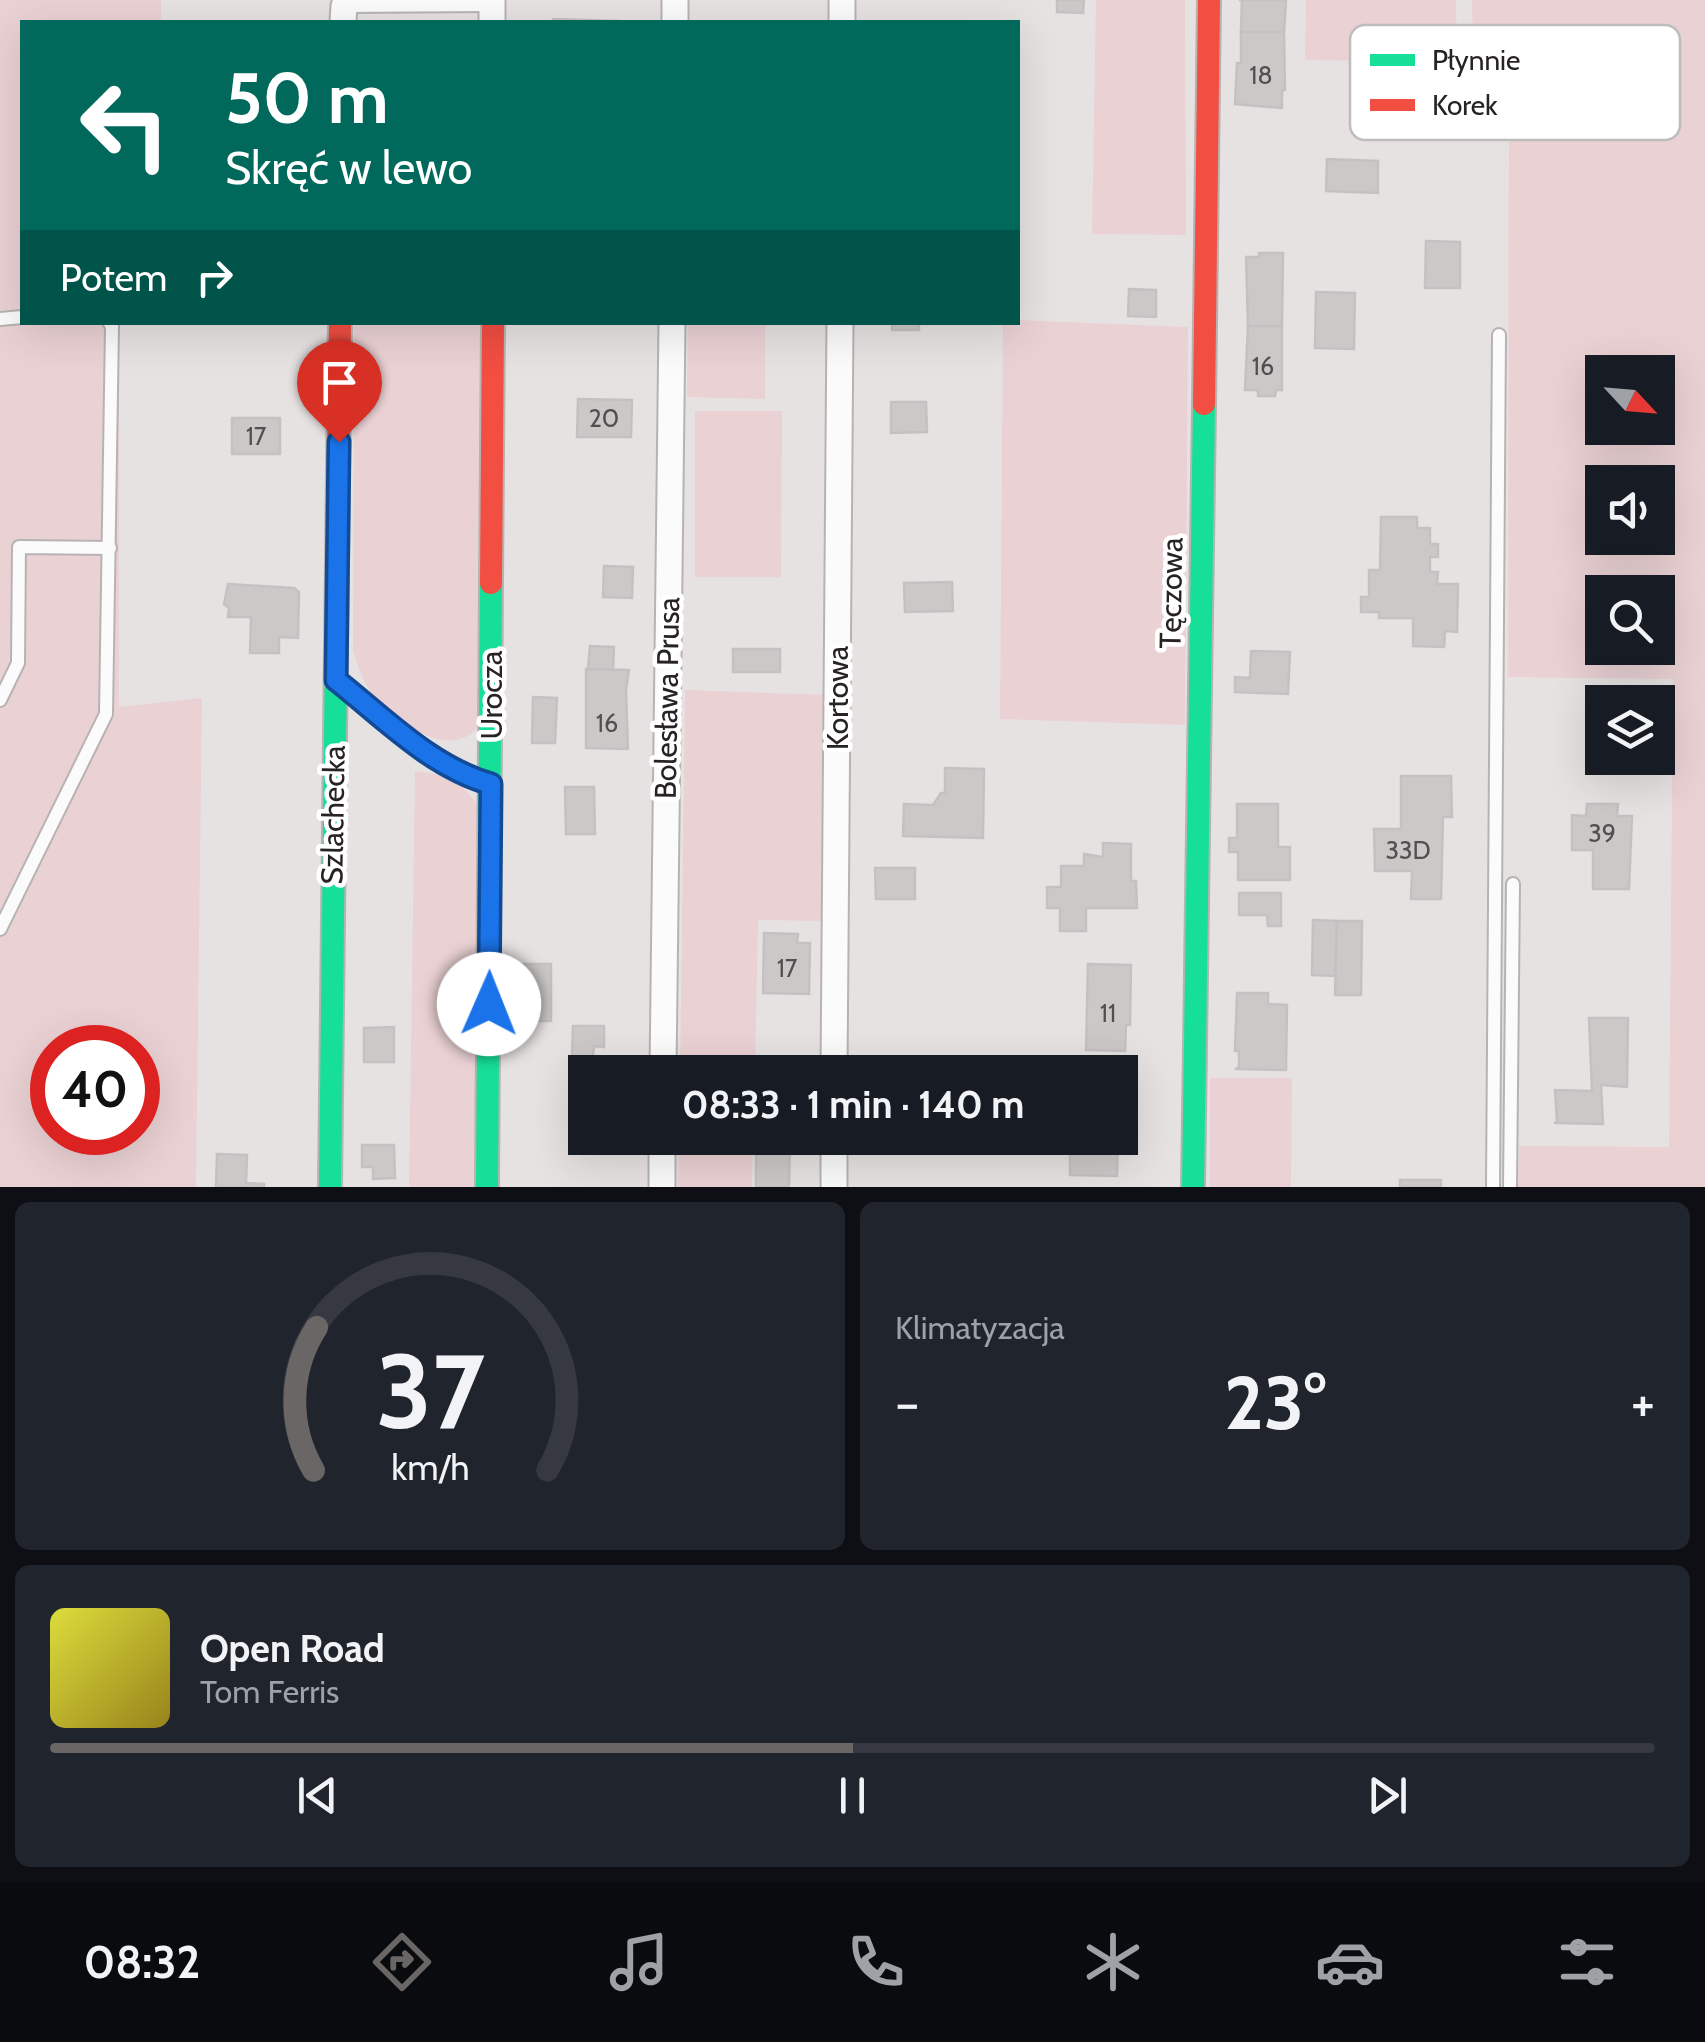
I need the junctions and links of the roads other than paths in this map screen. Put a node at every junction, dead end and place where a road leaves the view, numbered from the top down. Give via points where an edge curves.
1 (1208, 0) edge
2 (492, 9) edge
3 (344, 14) edge
4 (110, 325) edge
5 (340, 325) edge
6 (493, 325) edge
7 (672, 325) edge
8 (840, 325) edge
9 (1498, 334) dead end
10 (110, 548) junction
11 (336, 680) junction
12 (0, 700) edge
13 (491, 784) junction
14 (1513, 884) dead end
15 (0, 929) edge
16 (663, 1055) edge
17 (834, 1055) edge
18 (662, 1155) edge
19 (834, 1155) edge
20 (330, 1187) edge
21 (487, 1187) edge
22 (662, 1187) edge
23 (834, 1187) edge
24 (1193, 1187) edge
25 (1492, 1187) edge
26 (1510, 1187) edge

1 - 24 street, Tęczowa
2 - 3 lane
4 - 10 lane
5 - 11 street, Szlachecka
6 - 13 street, Urocza
7 - 16 street, Bolesława Prusa
8 - 17 street, Kortowa
9 - 25 lane
10 - 12 lane via 19,547 18,663
10 - 15 lane via 106,714
11 - 13 lane via 438,760
11 - 20 street, Szlachecka
13 - 21 street, Urocza
14 - 26 lane
18 - 22 street
19 - 23 street

